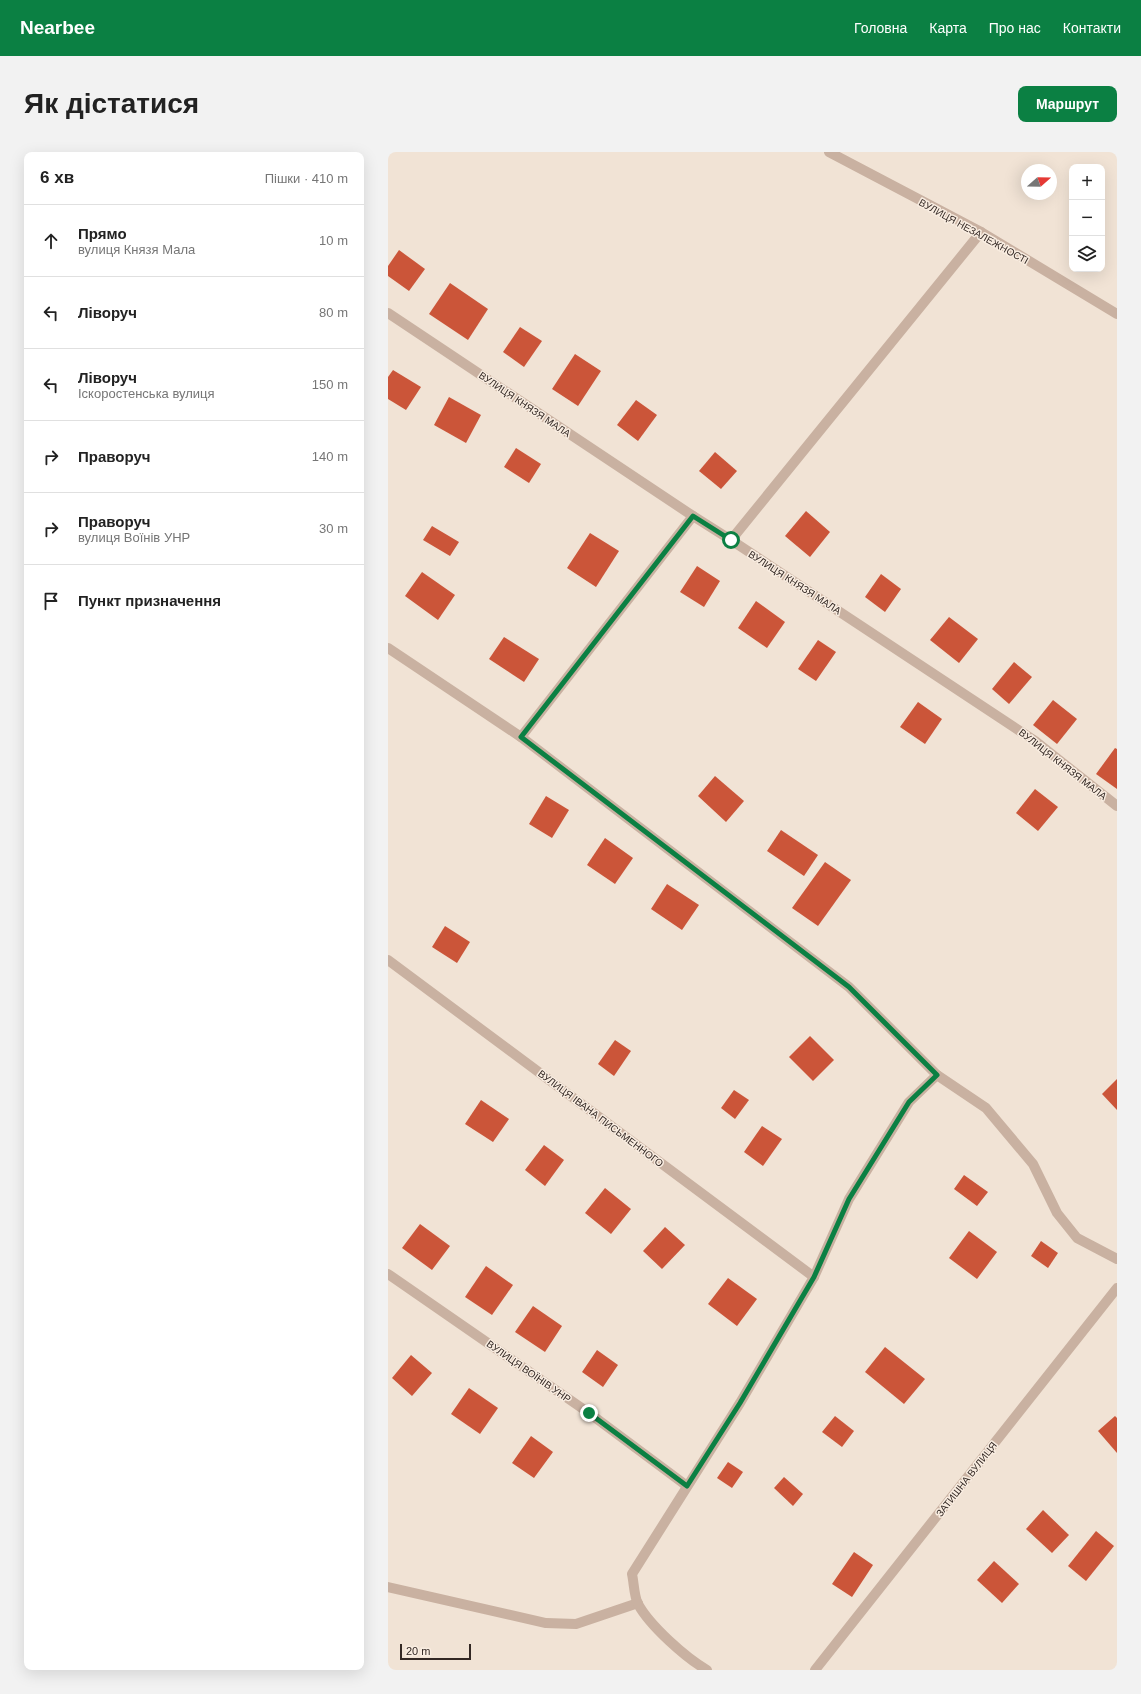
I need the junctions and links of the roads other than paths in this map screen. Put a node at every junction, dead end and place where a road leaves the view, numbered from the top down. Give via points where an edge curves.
1 (829, 152) edge
2 (981, 232) junction
3 (388, 313) edge
4 (1117, 314) edge
5 (693, 516) junction
6 (731, 540) junction
7 (388, 648) edge
8 (521, 737) junction
9 (1117, 806) edge
10 (388, 960) edge
11 (937, 1075) junction
12 (1117, 1259) edge
13 (388, 1274) edge
14 (814, 1277) junction
15 (1117, 1288) edge
16 (687, 1486) junction
17 (388, 1587) edge
18 (638, 1603) junction
19 (707, 1670) edge
20 (815, 1670) edge

1 - 2 street, ВУЛИЦЯ НЕЗАЛЕЖНОСТІ
2 - 4 street, ВУЛИЦЯ НЕЗАЛЕЖНОСТІ
2 - 6 street
3 - 5 street, ВУЛИЦЯ КНЯЗЯ МАЛА
5 - 6 street, ВУЛИЦЯ КНЯЗЯ МАЛА
5 - 8 street
6 - 9 street, ВУЛИЦЯ КНЯЗЯ МАЛА via 1035,741
7 - 8 street
8 - 11 street via 849,987
10 - 14 street, ВУЛИЦЯ ІВАНА ПИСЬМЕННОГО
11 - 12 street via 986,1108 1033,1164 1057,1213 1077,1238
11 - 14 street via 909,1102 849,1199
13 - 16 street, ВУЛИЦЯ ВОЇНІВ УНР via 589,1413
14 - 16 street via 740,1403
15 - 20 street, ЗАТИШНА ВУЛИЦЯ
16 - 18 street via 632,1574
17 - 18 street via 546,1623 576,1624
18 - 19 street via 660,1632

